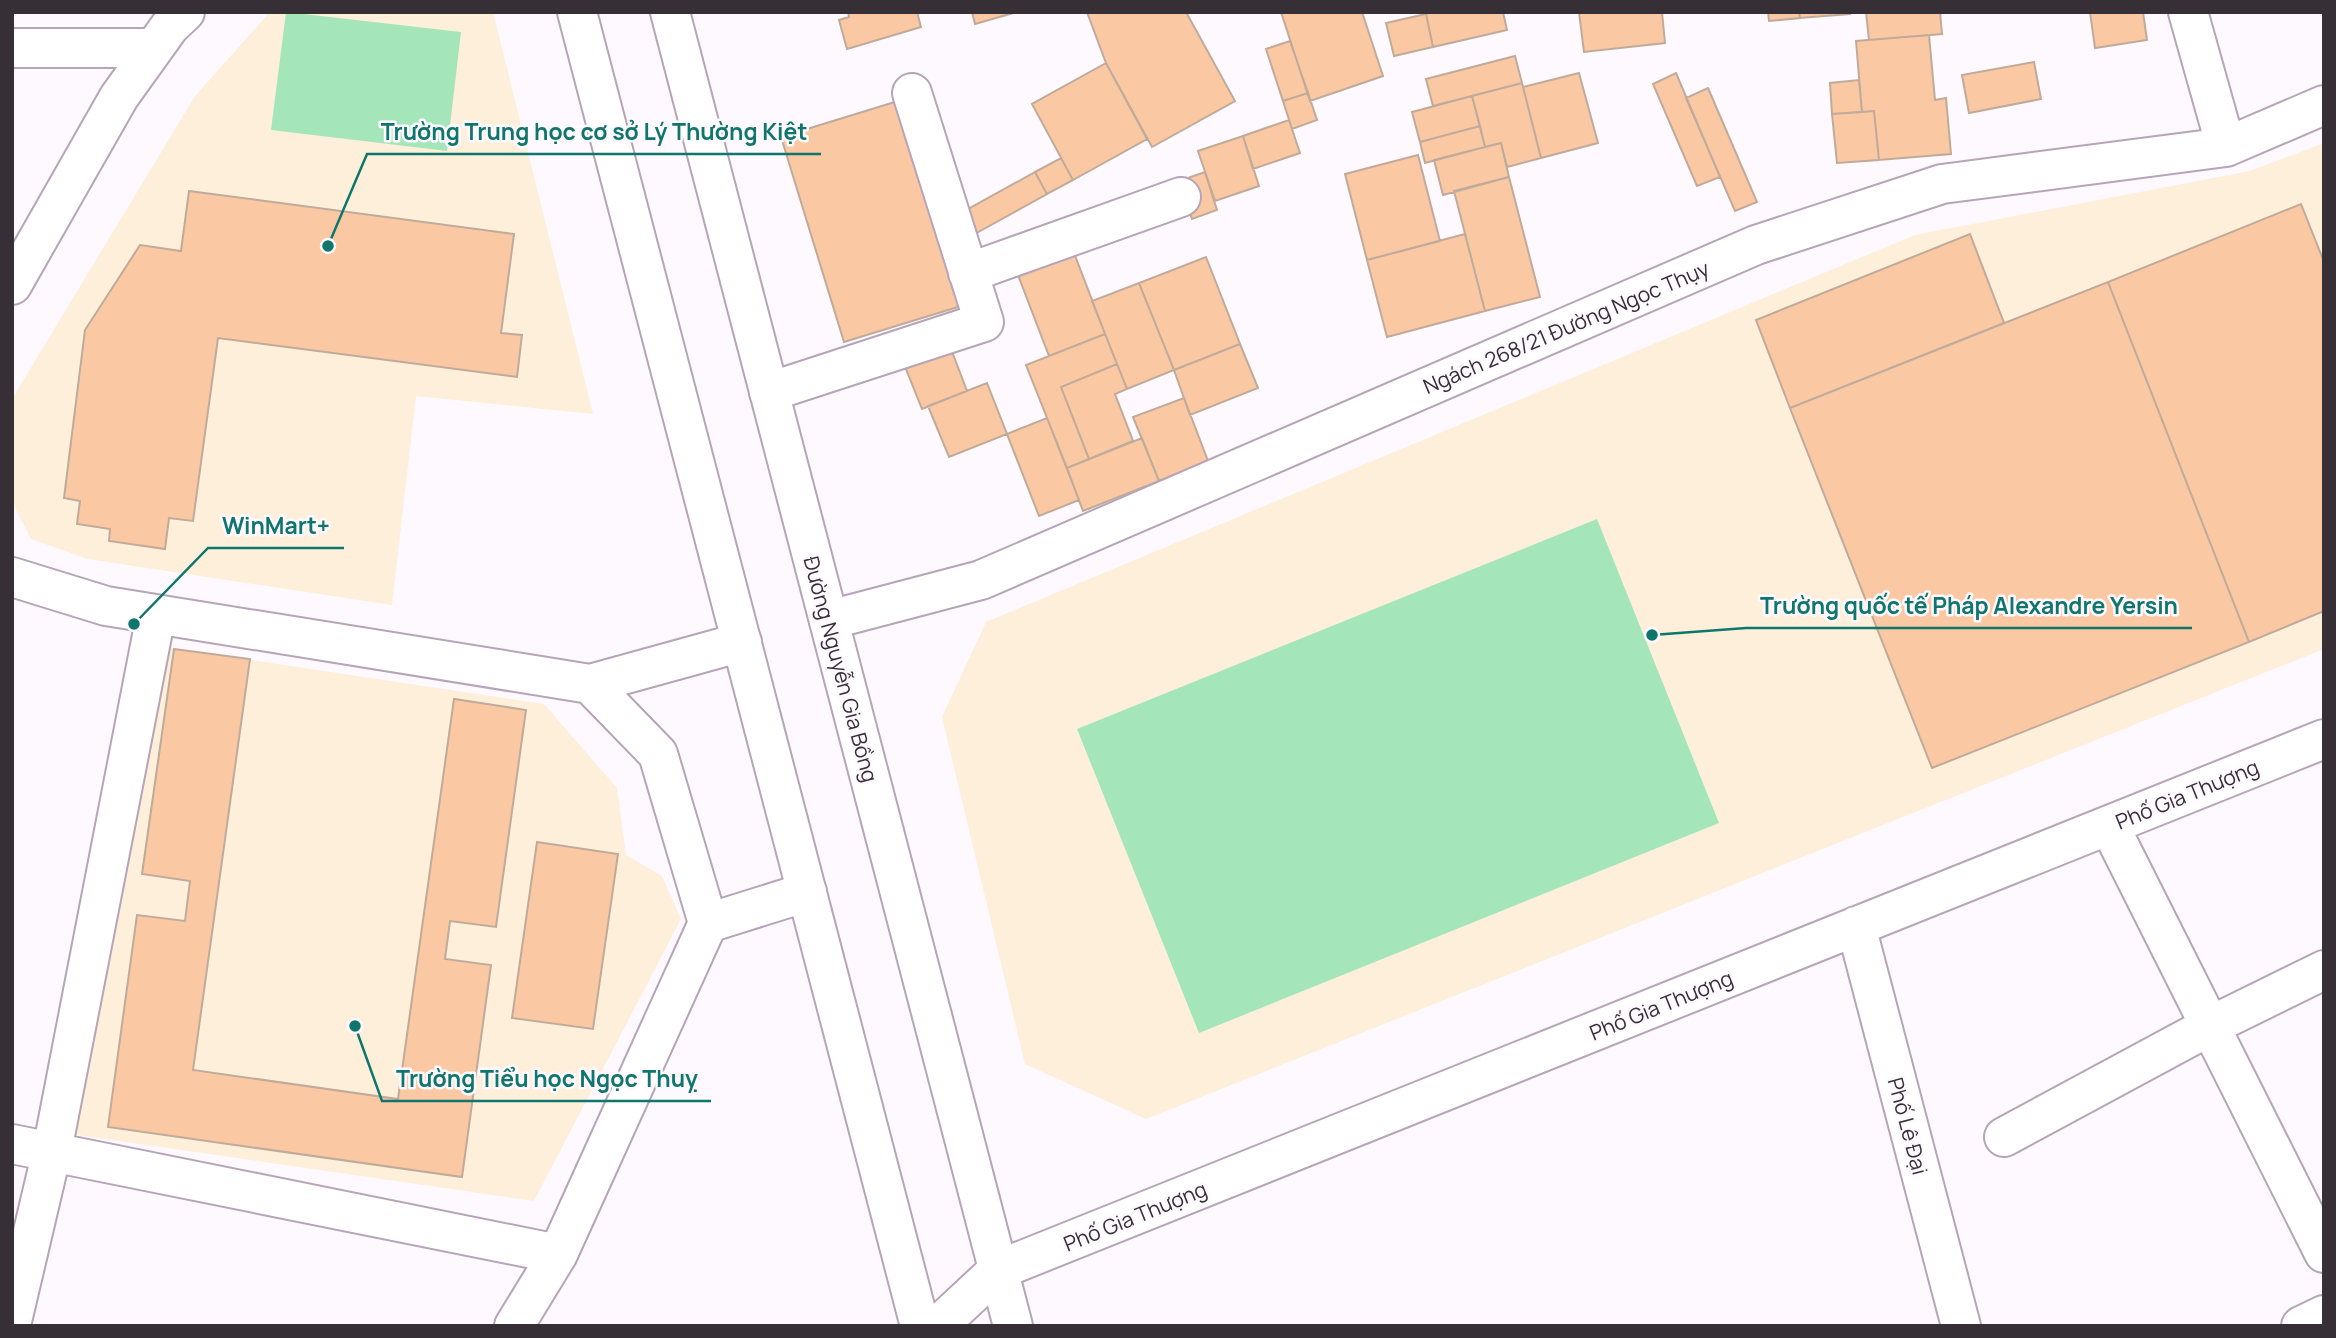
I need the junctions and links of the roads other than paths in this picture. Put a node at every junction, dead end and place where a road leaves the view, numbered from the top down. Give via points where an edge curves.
1 (186, 12) edge
2 (577, 12) edge
3 (670, 12) edge
4 (2188, 12) edge
5 (12, 48) edge
6 (154, 48) junction
7 (912, 93) dead end
8 (2324, 105) edge
9 (2226, 147) junction
10 (1181, 197) dead end
11 (968, 273) junction
12 (12, 285) edge
13 (769, 392) junction
14 (12, 577) edge
15 (156, 615) junction
16 (829, 620) junction
17 (742, 642) junction
18 (590, 684) junction
19 (2324, 739) edge
20 (2109, 825) junction
21 (807, 891) junction
22 (708, 923) junction
23 (1856, 926) junction
24 (2324, 970) edge
25 (2210, 1026) junction
26 (2004, 1137) dead end
27 (12, 1144) edge
28 (52, 1151) junction
29 (2324, 1253) edge
30 (558, 1254) junction
31 (998, 1270) junction
32 (2324, 1315) edge
33 (12, 1321) edge
34 (514, 1326) edge
35 (920, 1326) edge
36 (939, 1326) edge
37 (1013, 1326) edge
38 (1961, 1326) edge
39 (2301, 1326) edge

1 - 6 street
2 - 17 street
3 - 13 street, Đường Nguyễn Gia Bồng
4 - 9 street
5 - 6 street
6 - 12 street via 119,97
7 - 11 street
8 - 9 street, Ngách 268/21 Đường Ngọc Thụy
9 - 16 street, Ngách 268/21 Đường Ngọc Thụy via 1942,184 1756,245 981,580
10 - 11 street
11 - 13 street via 984,322
13 - 16 street, Đường Nguyễn Gia Bồng
14 - 15 street via 106,606
15 - 18 street
15 - 28 street
16 - 31 street, Đường Nguyễn Gia Bồng
17 - 18 street
17 - 21 street
18 - 22 street via 658,754
19 - 20 street, Phố Gia Thượng
20 - 23 street, Phố Gia Thượng
20 - 25 street
21 - 22 street
21 - 35 street
22 - 30 street
23 - 31 street, Phố Gia Thượng
23 - 38 street, Phố Lê Đại
24 - 25 street
25 - 26 street
25 - 29 street
27 - 28 street
28 - 30 street
28 - 33 street
30 - 34 street
31 - 36 street
31 - 37 street, Đường Nguyễn Gia Bồng
32 - 39 street

